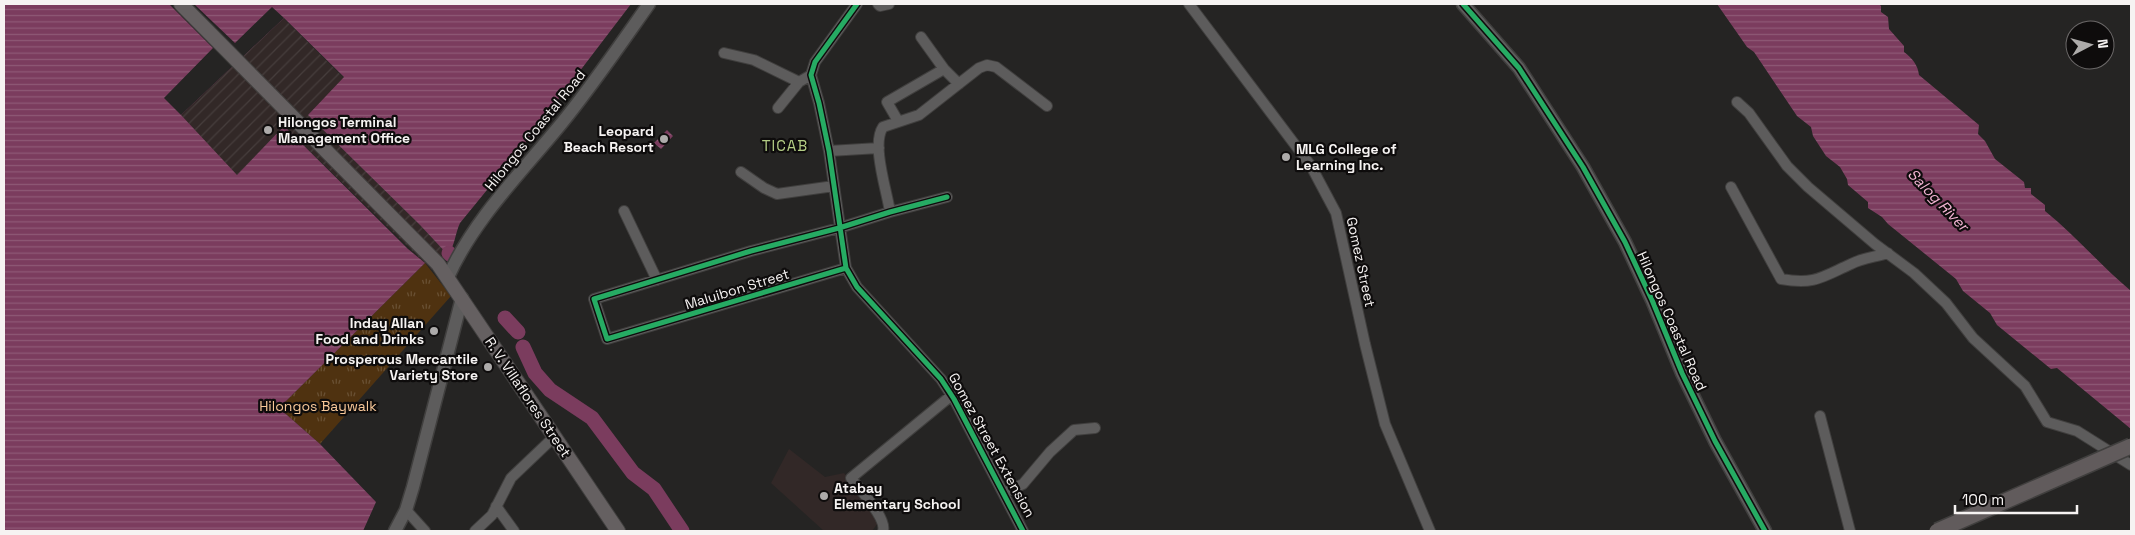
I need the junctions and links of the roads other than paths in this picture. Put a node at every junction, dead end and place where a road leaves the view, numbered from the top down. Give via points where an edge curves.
1 (181, 4) edge
2 (649, 4) edge
3 (858, 4) edge
4 (878, 4) edge
5 (889, 4) edge
6 (1189, 4) edge
7 (1463, 4) edge
8 (921, 37) dead end
9 (724, 53) dead end
10 (944, 69) junction
11 (811, 75) junction
12 (799, 82) junction
13 (959, 84) junction
14 (1737, 102) dead end
15 (1047, 106) dead end
16 (778, 108) dead end
17 (898, 121) junction
18 (879, 148) junction
19 (829, 151) junction
20 (741, 172) dead end
21 (834, 186) junction
22 (1731, 187) dead end
23 (947, 197) dead end
24 (624, 212) dead end
25 (890, 212) junction
26 (839, 228) junction
27 (1888, 254) junction
28 (846, 268) junction
29 (448, 277) junction
30 (657, 280) junction
31 (462, 298) junction
32 (952, 395) junction
33 (1820, 416) dead end
34 (1095, 428) dead end
35 (554, 437) junction
36 (2131, 446) edge
37 (2131, 465) edge
38 (1004, 493) junction
39 (496, 506) junction
40 (406, 510) junction
41 (395, 531) edge
42 (425, 531) edge
43 (474, 531) edge
44 (514, 531) edge
45 (618, 531) edge
46 (883, 531) edge
47 (1023, 531) edge
48 (1430, 531) edge
49 (1764, 531) edge
50 (1850, 531) edge
51 (1938, 531) edge

1 - 29 main road, R. V. Villaflores Street
2 - 29 street, Hilongos Coastal Road via 562,124 472,232
3 - 11 street via 815,62
4 - 5 street
6 - 48 street, Gomez Street via 1311,166 1336,213 1386,424
7 - 49 street, Hilongos Coastal Road via 1519,68 1583,167 1625,242 1715,442
8 - 10 street
9 - 12 street via 754,60
10 - 13 street
10 - 17 street via 887,102
11 - 12 street
11 - 19 street, Gomez Street Extension
12 - 16 street
13 - 15 street via 984,66 991,65
13 - 17 street via 919,115
14 - 27 street via 1787,166
17 - 18 street via 880,131
18 - 19 street
18 - 25 street
19 - 21 street, Gomez Street Extension
20 - 21 street via 777,194
21 - 26 street, Gomez Street Extension
22 - 27 street via 1781,279 1808,282 1824,278 1852,263
23 - 25 street
24 - 30 street
25 - 26 street
26 - 28 street, Gomez Street Extension
26 - 30 street
27 - 37 street via 1946,303 1973,338 2025,386 2047,422 2077,430
28 - 30 street, Maluibon Street via 607,340 594,299
28 - 32 street, Gomez Street Extension via 857,287
29 - 31 main road, R. V. Villaflores Street
31 - 35 main road, R. V. Villaflores Street
31 - 40 street
32 - 38 street, Gomez Street Extension
32 - 46 street via 851,478 880,517
33 - 50 street
34 - 38 street via 1074,430 1023,484
35 - 39 street via 511,478
35 - 45 main road, R. V. Villaflores Street
36 - 51 main road, bridge
38 - 47 street, Gomez Street Extension
39 - 43 street
39 - 44 street
40 - 41 street
40 - 42 street

